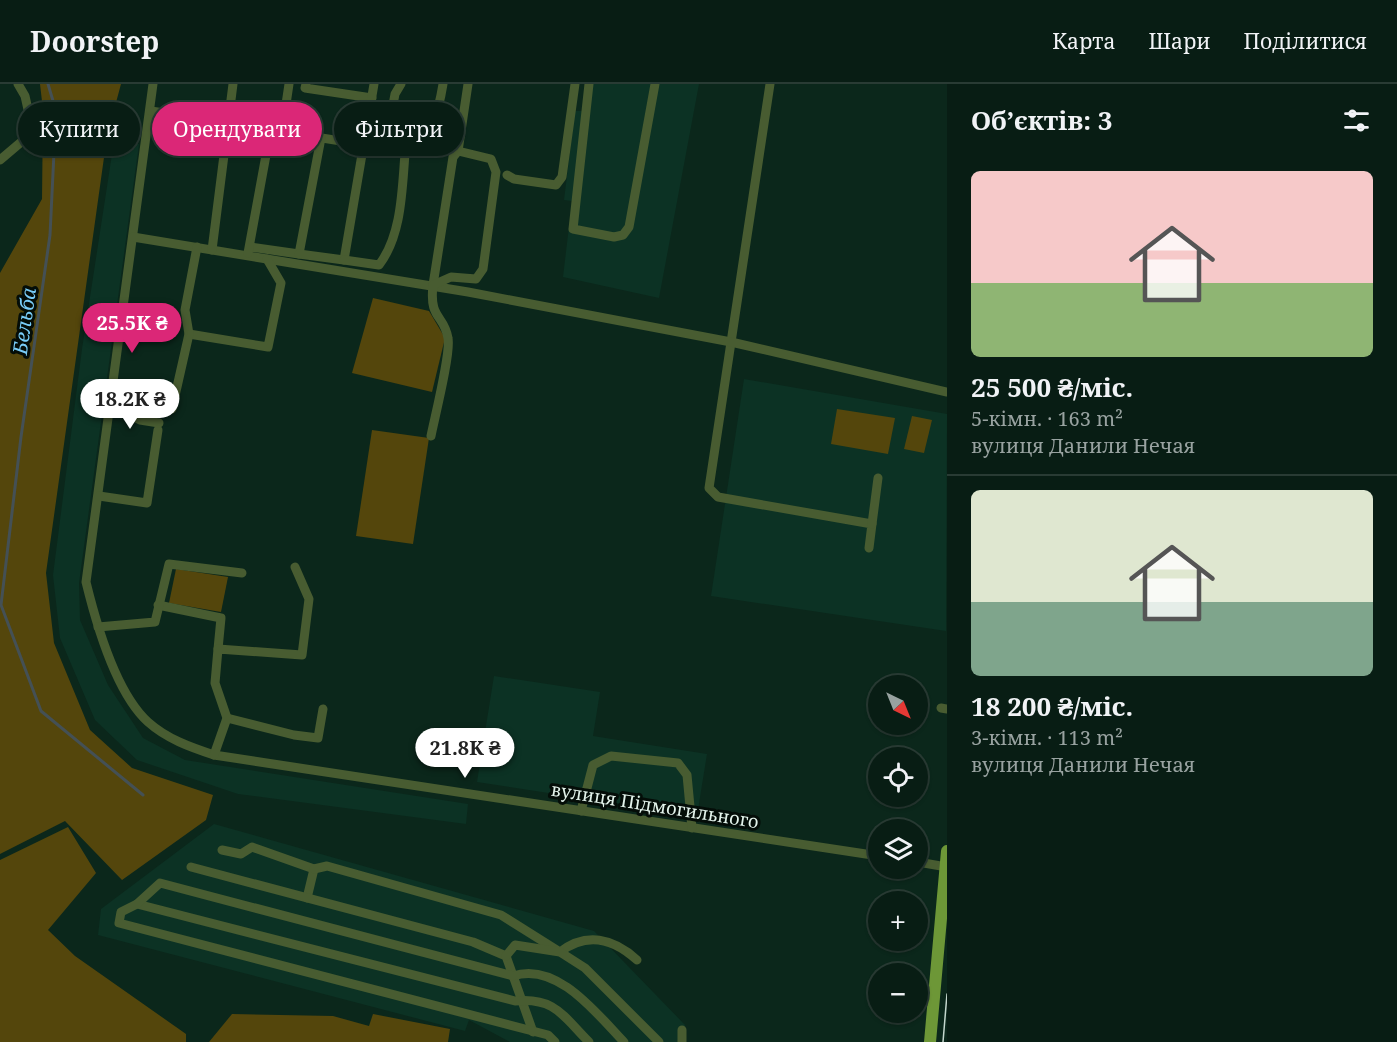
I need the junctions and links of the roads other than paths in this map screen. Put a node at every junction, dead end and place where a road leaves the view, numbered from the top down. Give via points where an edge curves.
1 (18, 84) edge
2 (153, 84) edge
3 (233, 84) edge
4 (289, 84) edge
5 (306, 84) edge
6 (374, 84) edge
7 (401, 84) edge
8 (443, 84) edge
9 (468, 84) edge
10 (575, 84) edge
11 (589, 84) edge
12 (656, 84) edge
13 (770, 84) edge
14 (372, 98) junction
15 (230, 102) edge
16 (286, 102) edge
17 (371, 102) edge
18 (393, 102) edge
19 (440, 102) edge
20 (151, 111) joint
21 (464, 111) edge
22 (464, 152) edge
23 (222, 156) edge
24 (266, 156) edge
25 (318, 156) edge
26 (361, 156) edge
27 (405, 156) edge
28 (454, 156) edge
29 (0, 160) edge
30 (507, 176) dead end
31 (133, 237) junction
32 (197, 247) junction
33 (212, 250) junction
34 (249, 251) junction
35 (299, 254) junction
36 (267, 259) junction
37 (344, 260) junction
38 (433, 285) junction
39 (189, 334) junction
40 (731, 342) junction
41 (947, 392) edge
42 (111, 405) junction
43 (172, 410) dead end
44 (431, 436) dead end
45 (878, 478) dead end
46 (99, 496) junction
47 (872, 524) junction
48 (869, 548) dead end
49 (295, 567) dead end
50 (242, 573) dead end
51 (158, 605) junction
52 (98, 627) junction
53 (218, 649) junction
54 (324, 709) dead end
55 (227, 718) junction
56 (214, 755) junction
57 (581, 811) junction
58 (692, 828) junction
59 (222, 850) dead end
60 (947, 851) edge
61 (868, 854) edge
62 (928, 864) edge
63 (191, 867) dead end
64 (946, 867) edge
65 (314, 869) junction
66 (307, 898) junction
67 (137, 904) junction
68 (560, 952) junction
69 (506, 956) junction
70 (637, 960) dead end
71 (513, 976) junction
72 (522, 1000) junction
73 (682, 1030) dead end
74 (533, 1032) junction
75 (555, 1042) edge
76 (589, 1042) edge
77 (624, 1042) edge
78 (659, 1042) edge
79 (682, 1042) edge
80 (930, 1042) edge

1 - 29 street via 25,96 33,132
2 - 20 street, вулиця Підмогильного
3 - 15 street
4 - 16 street
5 - 14 street via 305,88
6 - 14 street
7 - 18 street
8 - 19 street
9 - 21 street
10 - 30 street via 562,177 556,185
11 - 12 street via 573,229 614,237 623,235 629,227
13 - 40 street
14 - 17 street
20 - 31 street, вулиця Підмогильного
22 - 38 street via 491,159 496,172 483,269 476,279 451,277
23 - 33 street
24 - 34 street
25 - 35 street
26 - 37 street
27 - 37 street via 389,252 379,265
28 - 38 street
31 - 32 street
31 - 42 street, вулиця Підмогильного
32 - 33 street
32 - 39 street via 186,310
33 - 34 street
34 - 35 street
34 - 36 street
35 - 37 street
36 - 38 street
36 - 39 street via 280,283 268,346
38 - 40 street
38 - 44 street via 431,302 449,339
39 - 43 street
40 - 41 street
40 - 47 street via 711,491 739,501
42 - 46 street, вулиця Підмогильного
42 - 46 street via 158,426 147,503
45 - 47 street
46 - 52 street, вулиця Підмогильного via 86,582
47 - 48 street
49 - 53 street via 309,599 302,655
50 - 51 street via 169,564
51 - 52 street via 155,622
51 - 53 street via 221,618
52 - 56 street, вулиця Підмогильного via 118,678 147,721 177,742
53 - 55 street via 215,683
54 - 55 street via 318,738
55 - 56 street
56 - 57 street, вулиця Підмогильного
57 - 58 street, вулиця Підмогильного
57 - 58 street via 593,765 611,756 678,763 687,775
58 - 61 street, вулиця Підмогильного
59 - 65 street via 241,854 252,847
60 - 64 main road
62 - 64 street
63 - 66 street
64 - 80 main road
65 - 66 street
65 - 68 street via 327,866 501,915
66 - 69 street via 473,942
67 - 71 street via 160,883
67 - 72 street
67 - 74 street via 121,912 119,923
68 - 69 street via 515,945
68 - 70 street via 573,942 589,938 616,947
68 - 78 street via 585,968
69 - 71 street
71 - 72 street
71 - 77 street via 521,973 564,984
72 - 74 street
72 - 76 street via 536,999 555,1007
73 - 79 street
74 - 75 street via 548,1035

